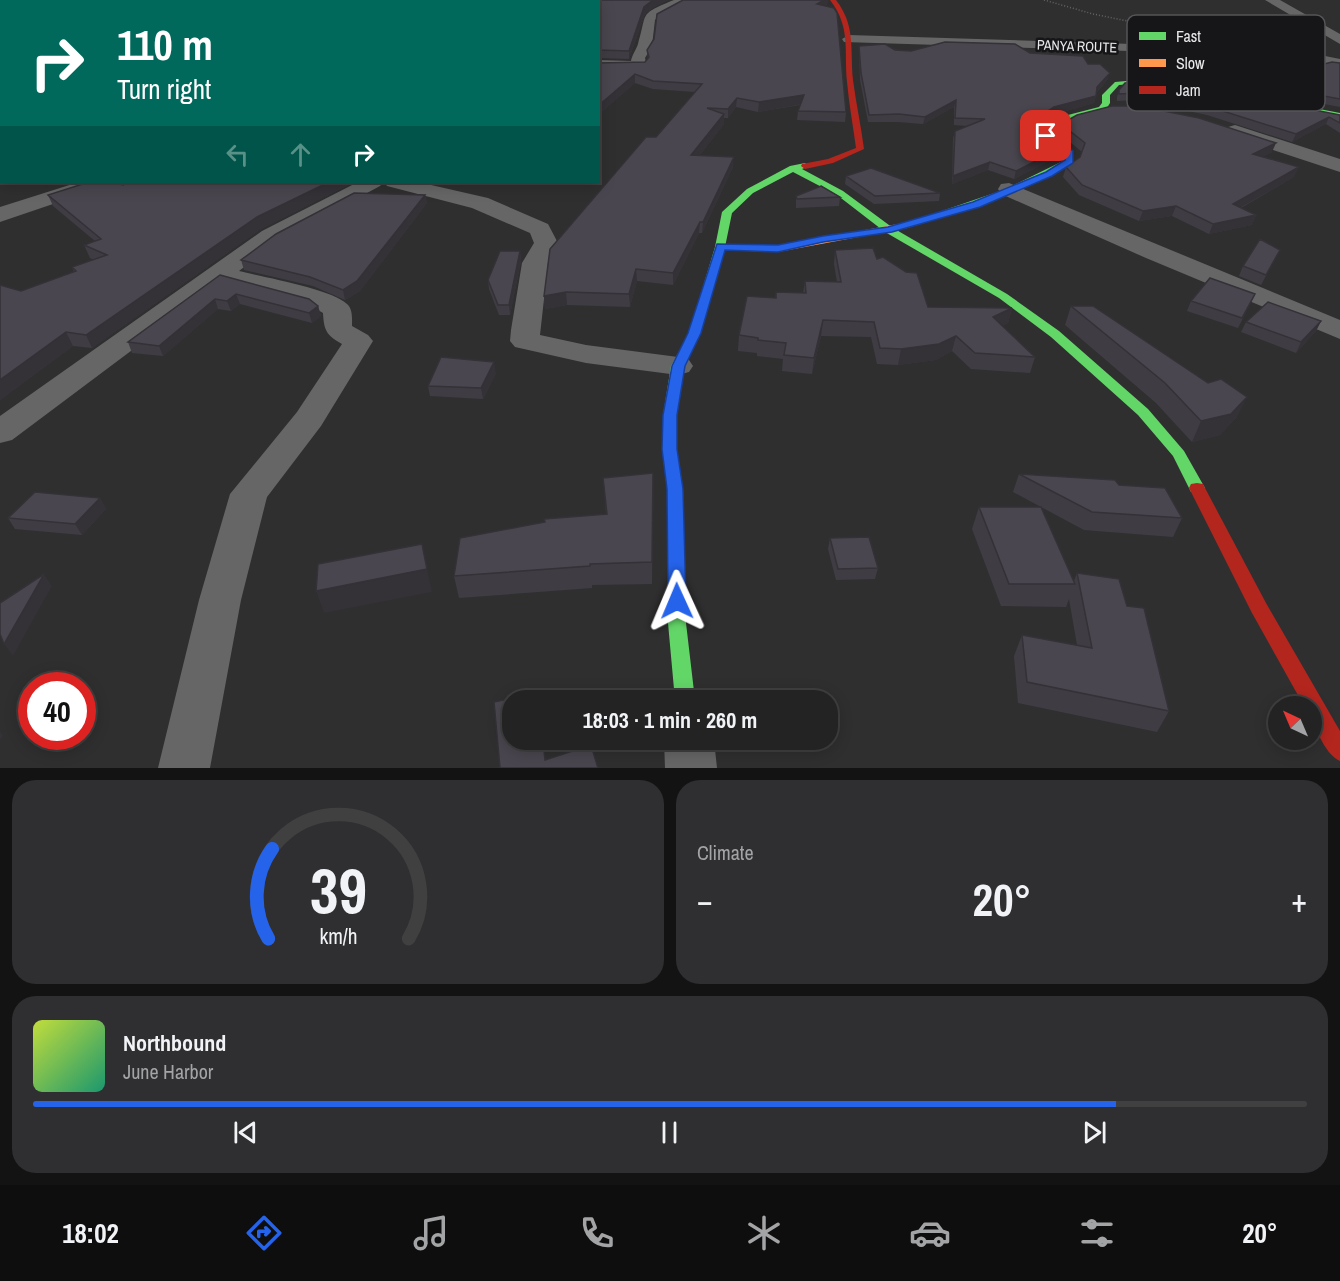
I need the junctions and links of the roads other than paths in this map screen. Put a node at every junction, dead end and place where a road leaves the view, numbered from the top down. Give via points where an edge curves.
1 (684, 0) edge
2 (833, 0) edge
3 (1271, 0) edge
4 (1297, 15) edge
5 (1325, 31) edge
6 (849, 39) junction
7 (1340, 40) edge
8 (1127, 48) edge
9 (1325, 54) edge
10 (1340, 55) edge
11 (1325, 61) edge
12 (1340, 64) edge
13 (600, 65) edge
14 (1127, 82) edge
15 (1124, 108) edge
16 (1102, 109) junction
17 (1319, 111) edge
18 (1340, 115) edge
19 (1213, 124) edge
20 (1340, 166) edge
21 (793, 168) junction
22 (96, 183) edge
23 (371, 183) edge
24 (398, 183) edge
25 (1009, 189) junction
26 (0, 215) edge
27 (889, 230) junction
28 (720, 247) junction
29 (218, 273) junction
30 (1340, 330) edge
31 (678, 366) junction
32 (0, 432) edge
33 (684, 690) edge
34 (689, 750) edge
35 (1340, 751) edge
36 (184, 768) edge
37 (691, 768) edge

1 - 13 street via 649,19 639,66
2 - 6 street via 844,14
3 - 4 street
5 - 7 street
6 - 8 street, PANYA ROUTE
6 - 21 street via 849,77 860,149 830,161
9 - 10 street
11 - 12 street, PANYA ROUTE
14 - 16 street via 1117,83 1106,95
15 - 16 street
16 - 25 street via 1046,127 1046,136 1070,153 1070,161 1049,174
17 - 18 street
19 - 20 street
21 - 27 street via 840,193
21 - 28 street via 750,191 727,212
22 - 26 street
23 - 29 street via 270,236
24 - 31 street via 480,203 540,229 546,243 535,263 525,341
25 - 27 street via 976,204
25 - 30 street
27 - 28 street via 778,249
27 - 35 street via 1003,296 1055,334 1143,412 1179,454 1259,608
28 - 31 street via 694,333
29 - 32 street
29 - 36 street via 323,302 337,309 338,330 358,341 309,419 249,494 220,600
31 - 33 street via 669,449 675,489 677,623
34 - 37 street

